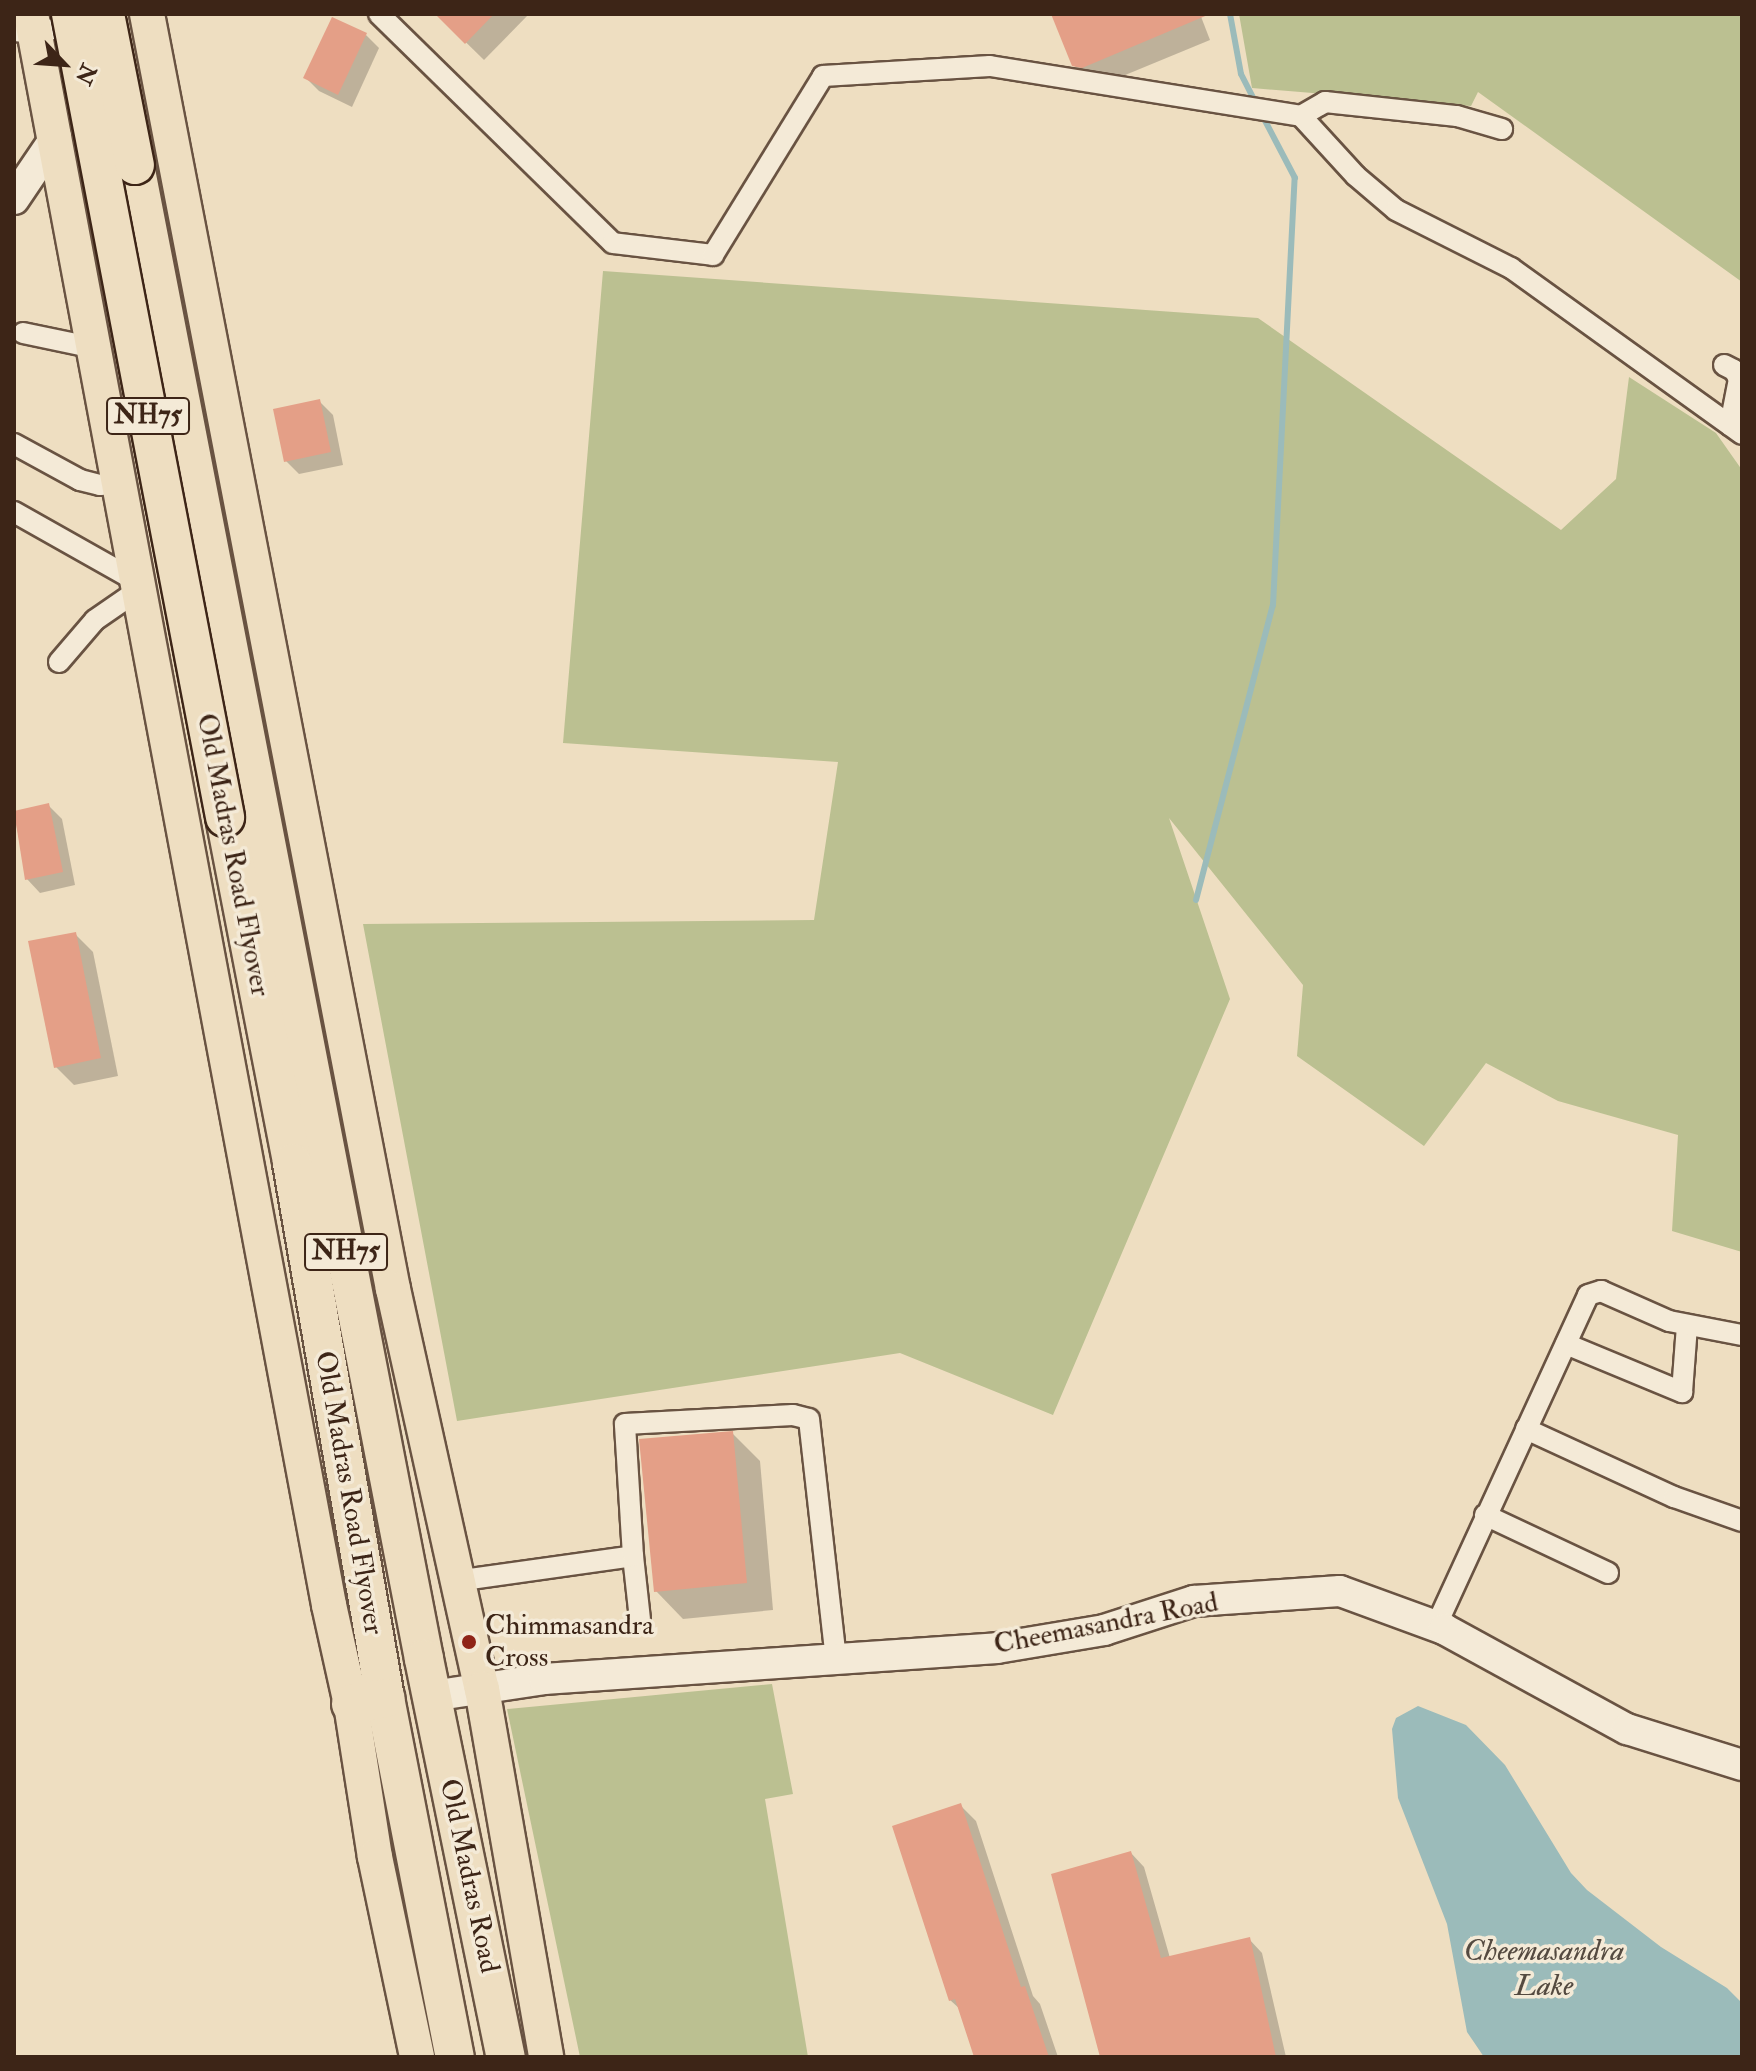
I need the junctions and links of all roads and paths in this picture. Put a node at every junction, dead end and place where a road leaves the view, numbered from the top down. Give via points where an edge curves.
1 (71, 14) edge
2 (105, 14) edge
3 (124, 14) edge
4 (147, 14) edge
5 (379, 14) edge
6 (27, 26) edge
7 (1301, 116) junction
8 (1502, 129) dead end
9 (56, 137) junction
10 (14, 199) edge
11 (23, 333) dead end
12 (95, 348) junction
13 (1724, 365) dead end
14 (1736, 429) edge
15 (14, 444) edge
16 (120, 481) junction
17 (14, 512) edge
18 (139, 586) junction
19 (59, 662) dead end
20 (242, 813) junction
21 (1687, 1326) junction
22 (1742, 1335) edge
23 (1566, 1344) junction
24 (1526, 1429) junction
25 (1485, 1515) junction
26 (1742, 1521) edge
27 (633, 1556) junction
28 (1608, 1573) dead end
29 (456, 1581) junction
30 (640, 1619) dead end
31 (1436, 1626) junction
32 (836, 1658) junction
33 (482, 1689) junction
34 (432, 1696) junction
35 (368, 1701) junction
36 (1742, 1765) edge
37 (417, 2057) edge
38 (455, 2057) edge
39 (506, 2057) edge
40 (546, 2057) edge

1 - 20 highway, Old Madras Road Flyover / NH75, bridge
2 - 20 highway, Old Madras Road Flyover / NH75, bridge
3 - 6 street
4 - 29 main road via 387,1258
5 - 7 street via 613,243 713,255 823,76 990,66
6 - 9 main road
7 - 8 street via 1325,102 1457,116
7 - 14 street via 1396,210 1511,268
9 - 10 street
9 - 12 main road
11 - 12 street
12 - 16 main road
13 - 14 street via 1739,379
15 - 16 street via 80,480 100,485
16 - 18 main road
17 - 18 street
18 - 19 street via 95,620
18 - 35 main road via 329,1605
20 - 34 highway, Old Madras Road Flyover / NH75
20 - 35 highway, Old Madras Road Flyover / NH75
21 - 22 street
21 - 23 street via 1596,1291 1588,1295
21 - 23 street via 1682,1392
23 - 24 street
24 - 25 street
24 - 26 street via 1674,1497
25 - 28 street
25 - 31 street
27 - 29 street
27 - 30 street
27 - 32 street via 625,1424 793,1415 809,1419
29 - 33 main road
31 - 32 street, Cheemasandra Road via 1340,1591 1194,1601 1104,1630 997,1648
31 - 36 street, Cheemasandra Road via 1627,1729
32 - 33 street, Cheemasandra Road via 544,1679
33 - 34 street, Cheemasandra Road
33 - 40 main road
34 - 39 highway, Old Madras Road / NH75
35 - 37 main road via 375,1857
35 - 38 highway, Old Madras Road / NH75

